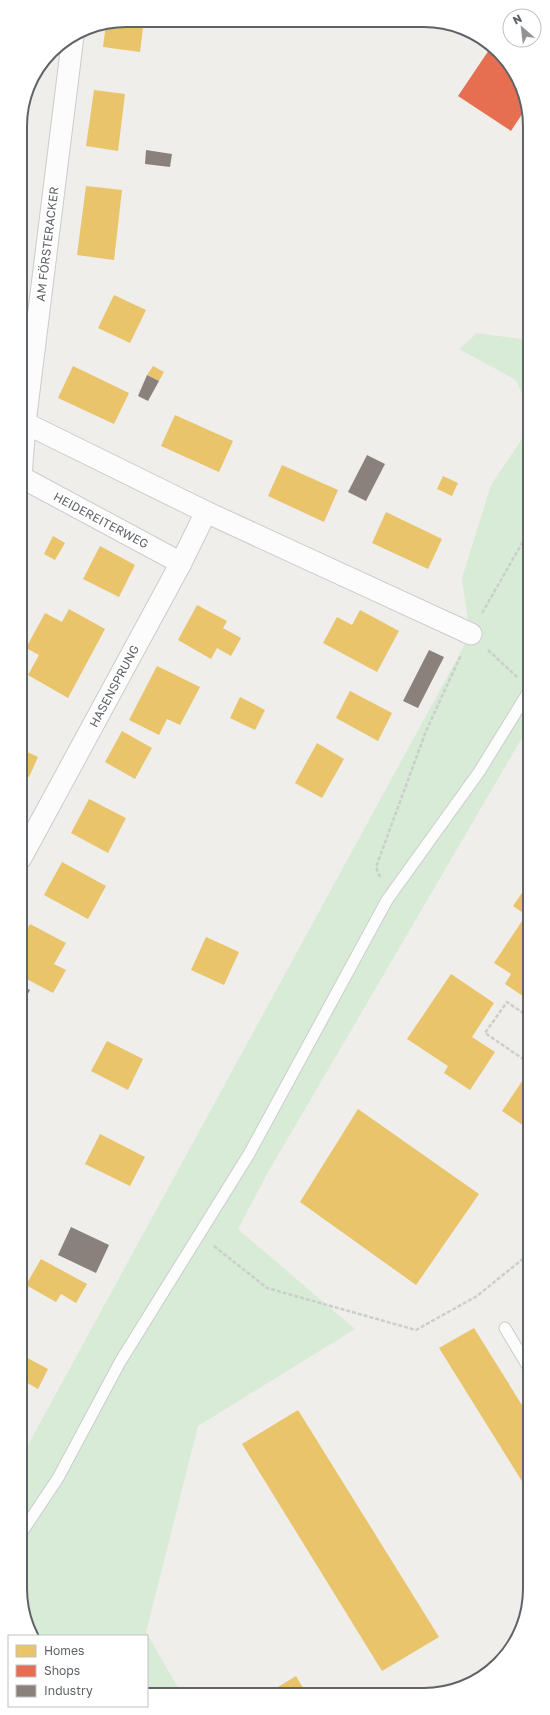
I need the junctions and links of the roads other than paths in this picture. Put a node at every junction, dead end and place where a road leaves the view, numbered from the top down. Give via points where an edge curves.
1 (72, 43) edge
2 (27, 407) edge
3 (27, 424) edge
4 (27, 480) edge
5 (206, 512) junction
6 (181, 563) junction
7 (470, 634) road end
8 (523, 702) edge
9 (27, 847) edge
10 (505, 1328) dead end
11 (523, 1358) edge
12 (27, 1524) edge

1 - 2 street, AM FÖRSTERACKER
3 - 5 street
4 - 6 street, HEIDEREITERWEG
5 - 6 street, HASENSPRUNG
5 - 7 street
6 - 9 street, HASENSPRUNG
8 - 12 lane via 480,772 387,900 249,1154 120,1362 58,1478
10 - 11 lane

